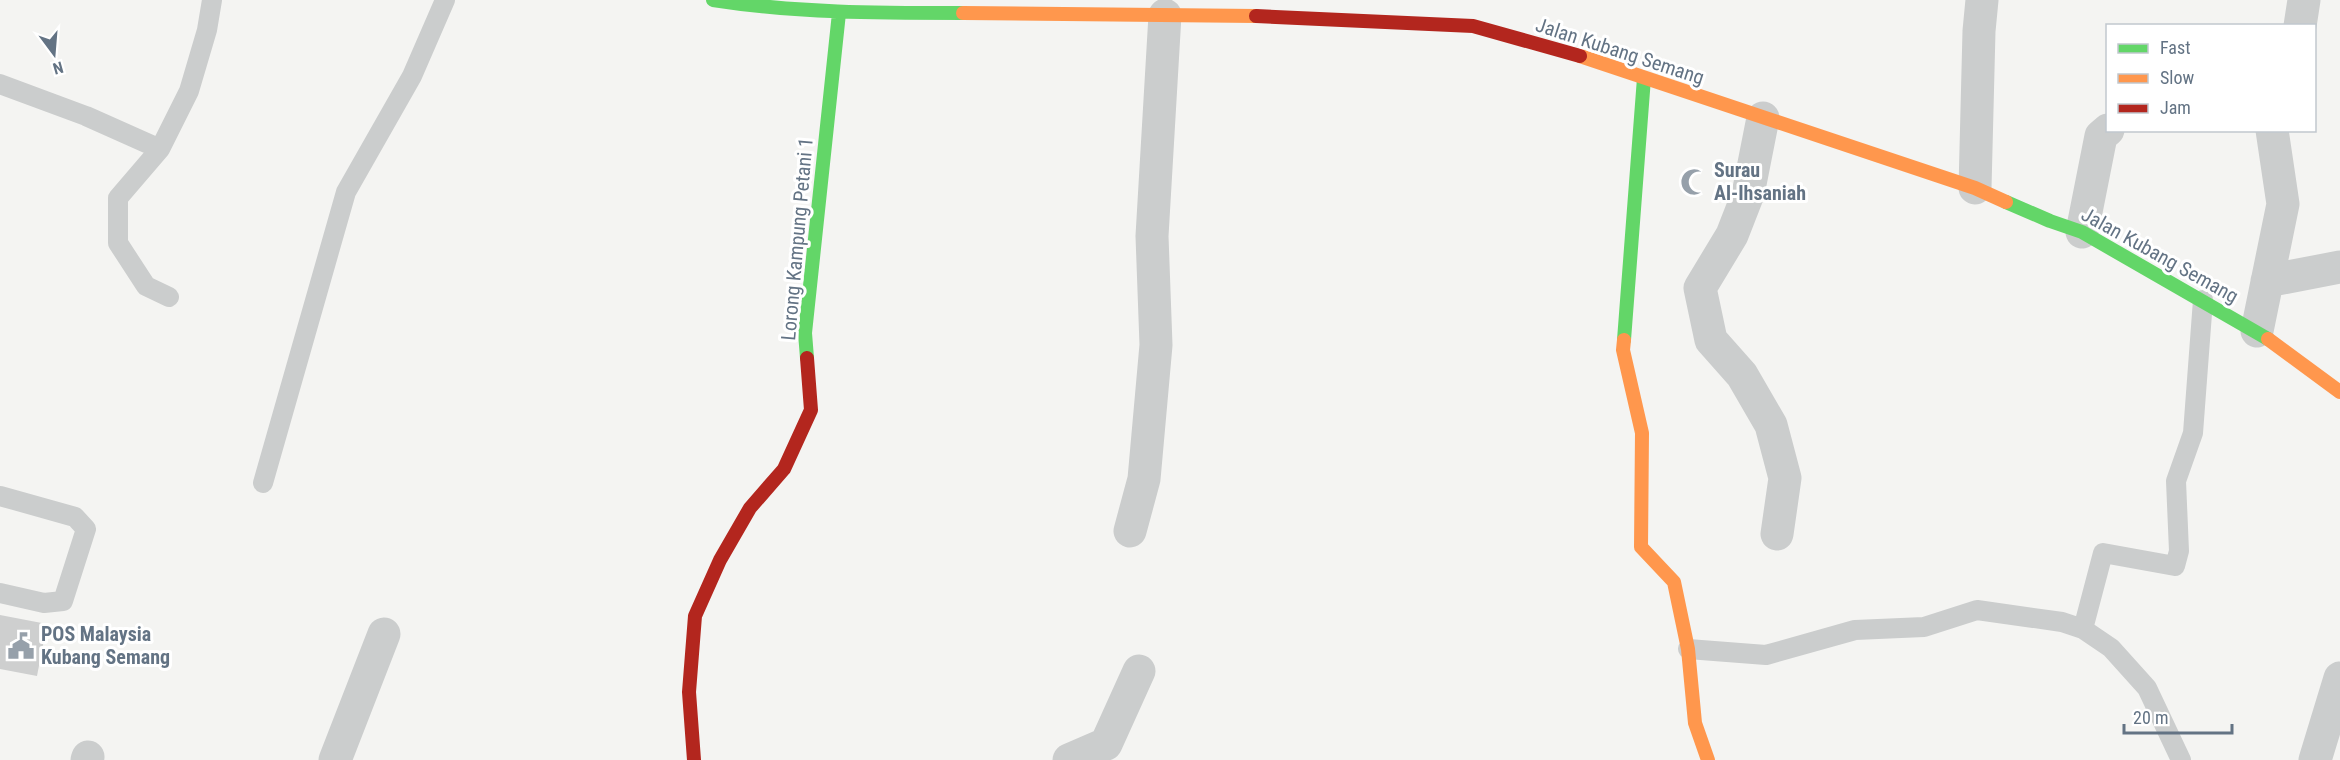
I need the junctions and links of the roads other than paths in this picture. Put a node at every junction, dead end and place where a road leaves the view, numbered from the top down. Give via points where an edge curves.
1 (212, 0) edge
2 (445, 0) edge
3 (713, 0) edge
4 (1982, 0) edge
5 (2304, 0) edge
6 (1046, 6) edge
7 (839, 13) junction
8 (1165, 15) junction
9 (2300, 24) edge
10 (1644, 78) junction
11 (0, 84) edge
12 (1763, 118) junction
13 (2106, 132) edge
14 (2272, 132) edge
15 (160, 149) junction
16 (1975, 188) junction
17 (2082, 232) junction
18 (2340, 267) edge
19 (2267, 281) junction
20 (169, 297) dead end
21 (2203, 300) junction
22 (2257, 331) junction
23 (2340, 392) edge
24 (263, 483) dead end
25 (0, 495) edge
26 (1130, 531) dead end
27 (1777, 534) dead end
28 (0, 593) edge
29 (2083, 629) junction
30 (384, 633) dead end
31 (1688, 649) junction
32 (1139, 671) dead end
33 (2340, 678) edge
34 (335, 760) edge
35 (694, 760) edge
36 (1069, 760) edge
37 (1708, 760) edge
38 (2181, 760) edge
39 (2315, 760) edge

1 - 15 lane via 189,91
2 - 24 lane via 412,76 346,192
3 - 7 main road, Jalan Kubang Semang
4 - 16 street
5 - 9 street
6 - 7 main road, Jalan Kubang Semang
6 - 8 main road, Jalan Kubang Semang
7 - 35 main road, Lorong Kampung Petani 1 via 805,333 811,410 784,469 750,508 720,560 695,616 689,692
8 - 10 main road, Jalan Kubang Semang via 1473,26
8 - 26 street via 1152,236 1156,345 1144,479
10 - 12 main road, Jalan Kubang Semang
10 - 31 main road via 1623,350 1642,432 1641,547 1674,582
11 - 15 lane
12 - 16 main road, Jalan Kubang Semang
12 - 27 street via 1749,194 1732,235 1700,288 1711,340 1742,375 1771,425 1785,478
13 - 17 street via 2101,136
14 - 19 street via 2283,204
15 - 20 lane via 118,198 118,243 146,286
16 - 17 main road, Jalan Kubang Semang
17 - 21 main road, Jalan Kubang Semang
18 - 19 street
19 - 22 street
21 - 22 main road, Jalan Kubang Semang
21 - 29 lane via 2193,433 2176,481 2179,551 2175,566 2103,553
22 - 23 main road, Jalan Kubang Semang
25 - 28 lane via 75,517 86,529 63,601 44,603
29 - 31 lane via 2062,622 1977,610 1924,627 1855,630 1766,655
29 - 38 lane via 2111,648 2147,688
30 - 34 street
31 - 37 main road via 1695,723
32 - 36 street via 1106,744
33 - 39 street

